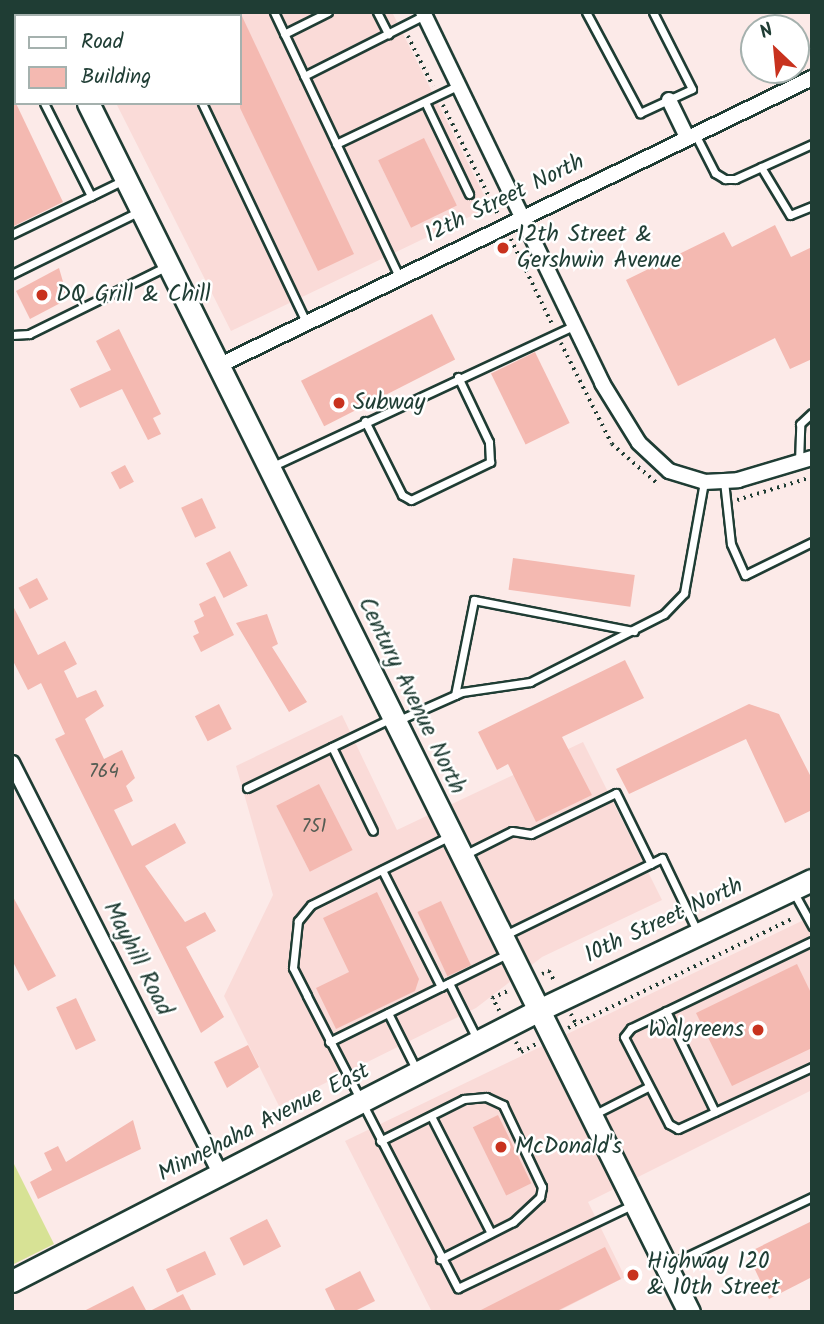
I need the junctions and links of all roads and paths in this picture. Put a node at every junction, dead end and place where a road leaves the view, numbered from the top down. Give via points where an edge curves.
1 (274, 12) edge
2 (328, 12) edge
3 (377, 12) edge
4 (586, 12) edge
5 (653, 12) edge
6 (424, 14) edge
7 (284, 34) junction
8 (388, 34) junction
9 (304, 76) junction
10 (812, 78) edge
11 (460, 85) junction
12 (669, 100) junction
13 (425, 102) junction
14 (45, 105) edge
15 (89, 105) edge
16 (203, 105) edge
17 (691, 135) junction
18 (336, 144) junction
19 (812, 144) edge
20 (761, 167) junction
21 (126, 179) junction
22 (469, 194) dead end
23 (91, 196) junction
24 (812, 206) edge
25 (142, 211) junction
26 (525, 215) junction
27 (12, 234) edge
28 (170, 265) junction
29 (12, 274) edge
30 (399, 276) junction
31 (306, 322) junction
32 (575, 325) junction
33 (12, 335) edge
34 (220, 365) junction
35 (458, 377) junction
36 (812, 413) edge
37 (365, 421) junction
38 (805, 460) edge
39 (269, 468) junction
40 (724, 481) junction
41 (704, 482) junction
42 (812, 542) edge
43 (634, 631) junction
44 (455, 695) junction
45 (394, 720) junction
46 (332, 747) junction
47 (12, 763) edge
48 (247, 788) dead end
49 (373, 831) dead end
50 (452, 835) junction
51 (462, 856) junction
52 (651, 864) junction
53 (382, 870) junction
54 (812, 880) edge
55 (792, 889) junction
56 (805, 913) junction
57 (812, 926) edge
58 (698, 934) junction
59 (812, 941) edge
60 (506, 944) junction
61 (449, 983) junction
62 (441, 987) junction
63 (539, 1010) junction
64 (666, 1011) junction
65 (388, 1013) junction
66 (576, 1024) dead end
67 (478, 1041) junction
68 (329, 1042) junction
69 (812, 1067) edge
70 (418, 1073) junction
71 (648, 1087) junction
72 (359, 1103) junction
73 (715, 1112) junction
74 (592, 1115) junction
75 (431, 1116) junction
76 (380, 1142) junction
77 (221, 1175) junction
78 (812, 1198) edge
79 (635, 1203) junction
80 (491, 1233) junction
81 (440, 1259) junction
82 (667, 1266) junction
83 (12, 1281) edge
84 (689, 1312) edge

1 - 7 lane
2 - 7 lane
3 - 8 lane
4 - 12 lane via 640,113
5 - 12 lane via 692,89
6 - 8 lane
6 - 11 street
7 - 9 lane
8 - 9 lane
9 - 18 lane
10 - 17 street, 12th Street North
11 - 13 lane
11 - 26 street
12 - 17 street
13 - 18 lane
13 - 22 lane
14 - 23 lane
15 - 21 main road, Century Avenue North
16 - 31 lane
17 - 20 lane via 715,173 725,179
17 - 26 street, 12th Street North
18 - 30 lane
19 - 20 lane
20 - 24 lane via 790,215
21 - 23 lane
21 - 25 main road, Century Avenue North
23 - 27 lane
25 - 28 main road, Century Avenue North
25 - 29 lane
26 - 30 street, 12th Street North
26 - 32 street
28 - 33 lane via 29,334
28 - 34 main road, Century Avenue North
30 - 31 street, 12th Street North
31 - 34 street, 12th Street North
32 - 35 lane
32 - 41 street via 639,443 669,471
34 - 39 main road, Century Avenue North
35 - 37 lane
35 - 37 lane via 494,455 490,463 411,499 398,488
36 - 38 lane via 800,424
37 - 39 lane
38 - 40 street
39 - 45 main road, Century Avenue North
40 - 41 street
40 - 42 lane via 731,544 745,575
41 - 43 lane via 684,593 664,614
43 - 44 lane via 530,682
43 - 44 lane via 474,600
44 - 45 lane
45 - 46 lane
45 - 50 main road, Century Avenue North
46 - 48 lane
46 - 49 lane
47 - 77 street, Mayhill Road
50 - 51 main road, Century Avenue North
50 - 53 lane
51 - 52 lane via 512,831 530,834 616,793
51 - 60 main road, Century Avenue North
52 - 58 lane via 662,858
52 - 60 lane
53 - 62 lane
53 - 68 lane via 310,905 298,921 293,968
54 - 55 main road, 10th Street North
55 - 56 lane
55 - 58 main road, 10th Street North
56 - 57 lane
56 - 66 path
58 - 63 main road, 10th Street North
59 - 64 lane
60 - 61 lane
60 - 63 main road, Century Avenue North
61 - 62 lane
61 - 67 lane
62 - 65 lane
63 - 67 main road, Minnehaha Avenue East
63 - 74 main road, Century Avenue North
64 - 71 lane via 624,1037
64 - 73 lane
65 - 68 lane
65 - 70 lane
67 - 70 main road, Minnehaha Avenue East
68 - 72 lane
69 - 73 lane
70 - 72 main road, Minnehaha Avenue East
71 - 73 lane via 678,1129
71 - 74 lane
72 - 76 lane
72 - 77 main road, Minnehaha Avenue East
74 - 79 main road, Century Avenue North
75 - 76 lane
75 - 80 lane
75 - 80 lane via 464,1099 486,1097 503,1105 542,1187 540,1197 513,1222
76 - 81 lane
77 - 83 main road, Minnehaha Avenue East
78 - 82 lane
79 - 81 lane via 462,1290
79 - 82 main road, Century Avenue North
80 - 81 lane
82 - 84 main road, Century Avenue North

